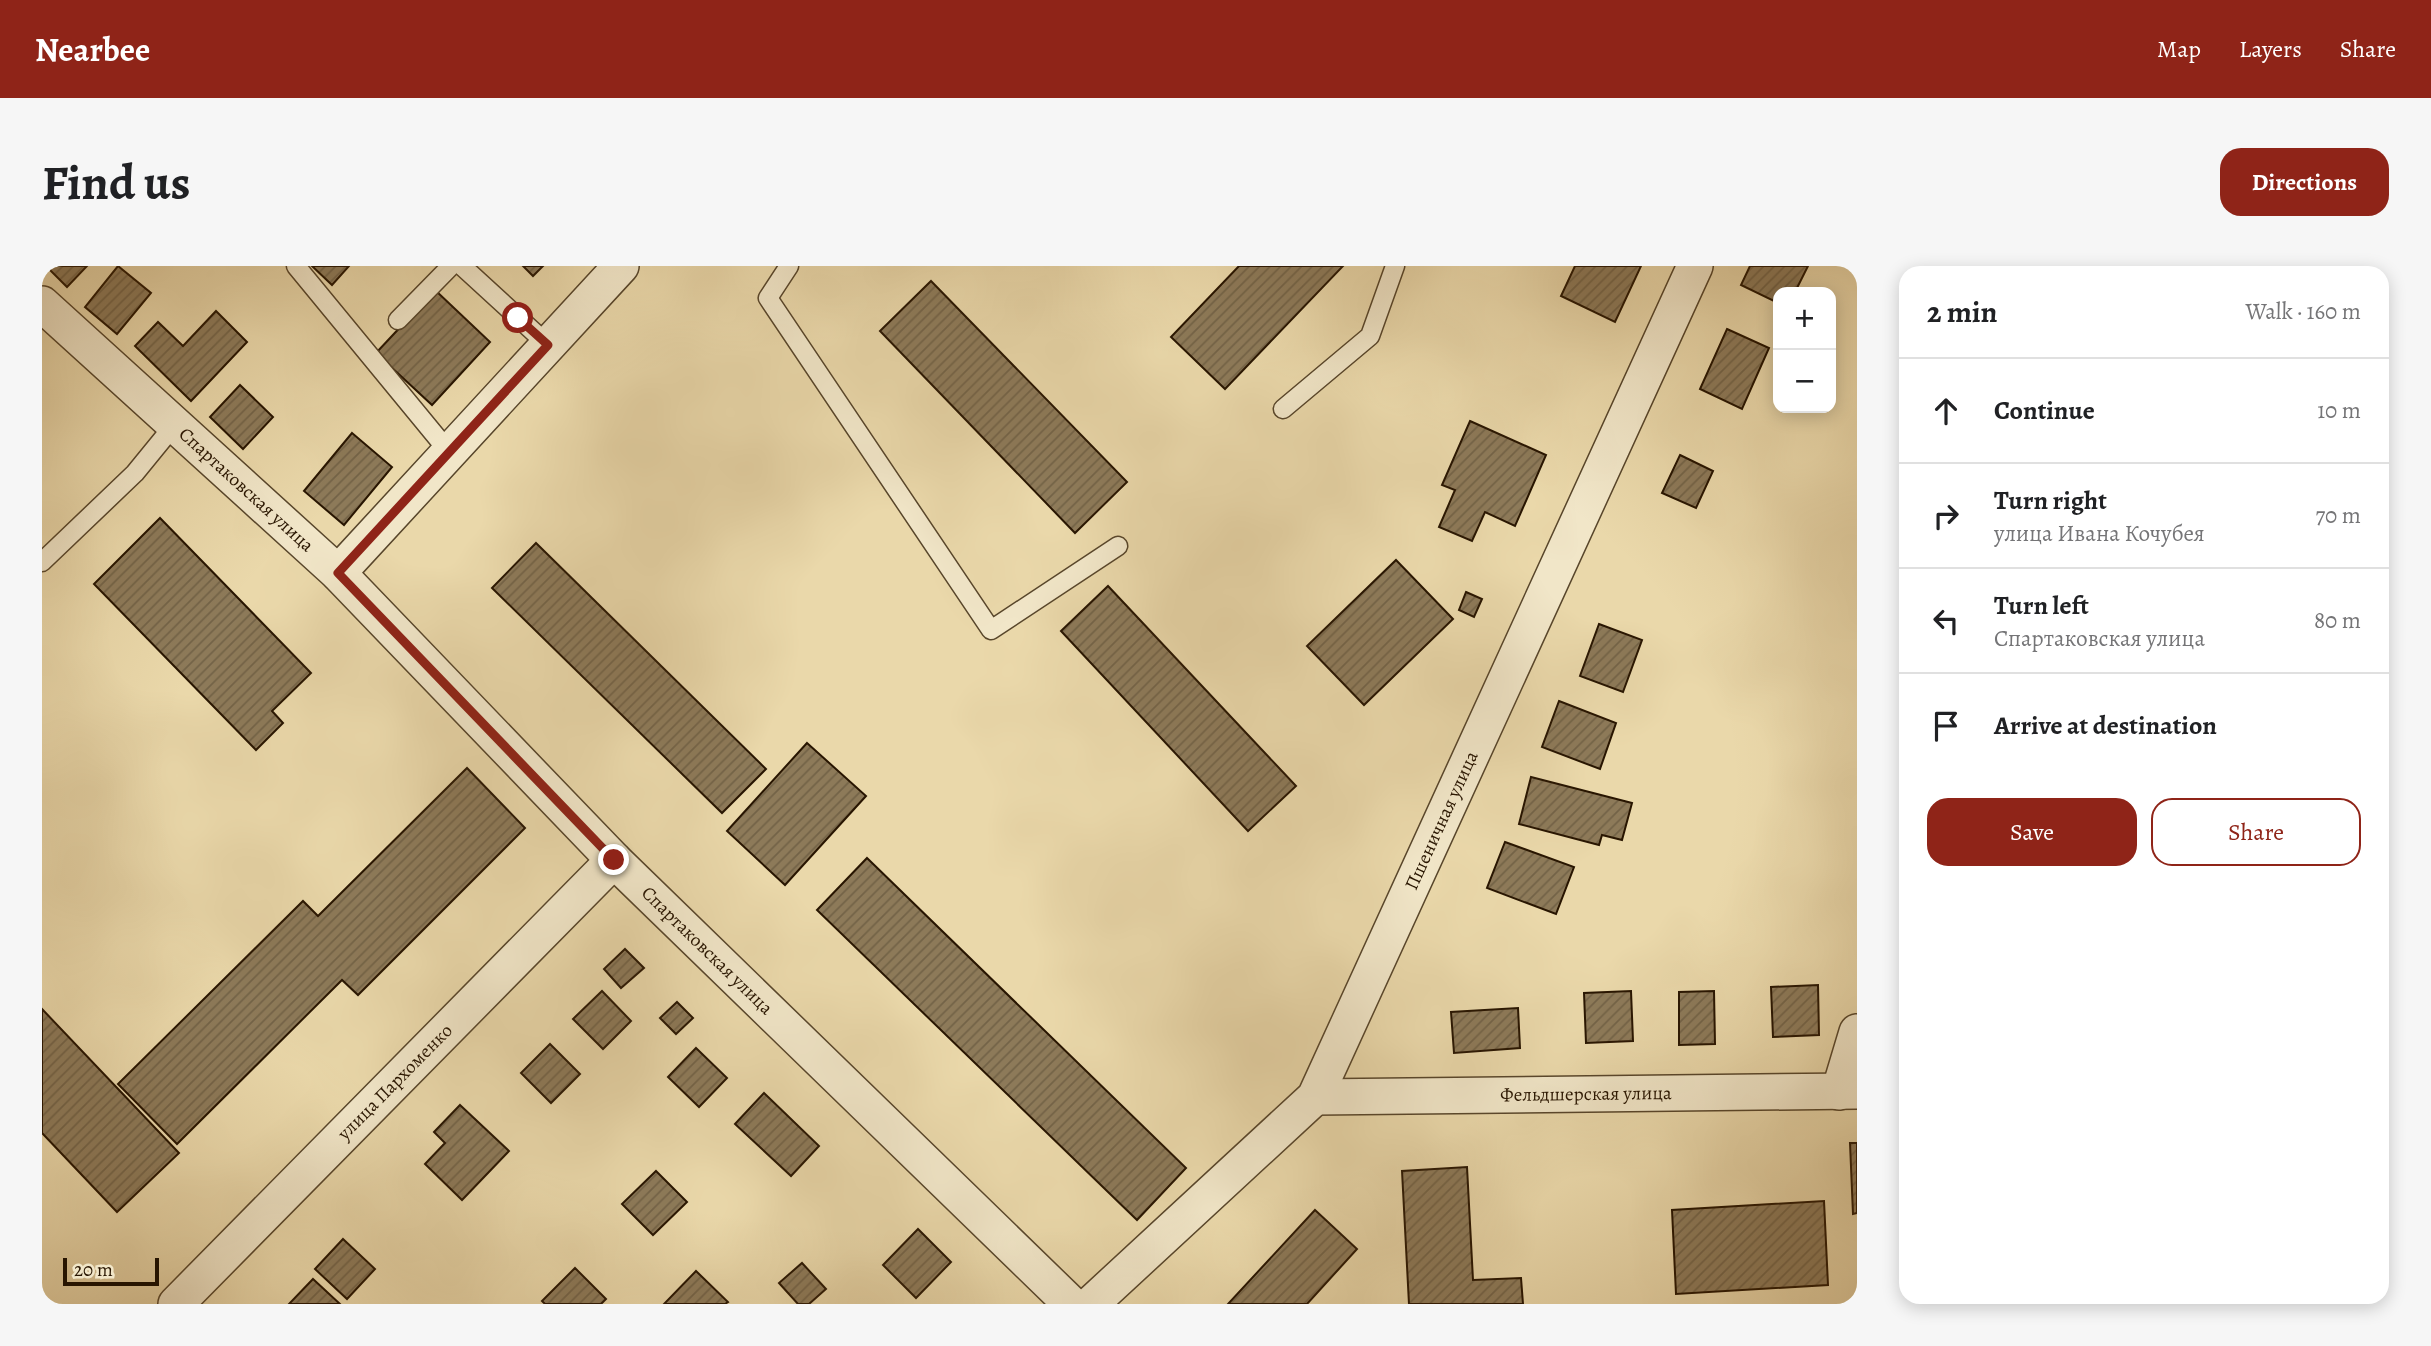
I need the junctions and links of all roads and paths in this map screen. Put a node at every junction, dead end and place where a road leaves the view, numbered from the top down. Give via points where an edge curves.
1 (296, 266) edge
2 (451, 266) edge
3 (462, 266) edge
4 (621, 266) edge
5 (789, 266) edge
6 (1395, 266) edge
7 (1695, 266) edge
8 (42, 304) edge
9 (398, 320) dead end
10 (548, 345) junction
11 (1283, 409) dead end
12 (175, 424) junction
13 (449, 452) junction
14 (1118, 546) dead end
15 (42, 562) edge
16 (338, 573) junction
17 (614, 860) junction
18 (1857, 1032) edge
19 (1848, 1092) edge
20 (1315, 1097) junction
21 (176, 1304) edge
22 (1071, 1304) edge
23 (1091, 1304) edge

1 - 13 lane
2 - 9 lane
3 - 10 lane
4 - 10 street
5 - 14 lane via 768,298 991,630
6 - 11 lane via 1370,336
7 - 20 street, Пшеничная улица
8 - 12 street, Спартаковская улица
10 - 13 street
12 - 15 lane via 135,473
12 - 16 street, Спартаковская улица
13 - 16 street
16 - 17 street, Спартаковская улица
17 - 21 street, улица Пархоменко
17 - 22 street, Спартаковская улица
18 - 19 street
19 - 20 street, Фельдшерская улица
20 - 23 street, Пшеничная улица

